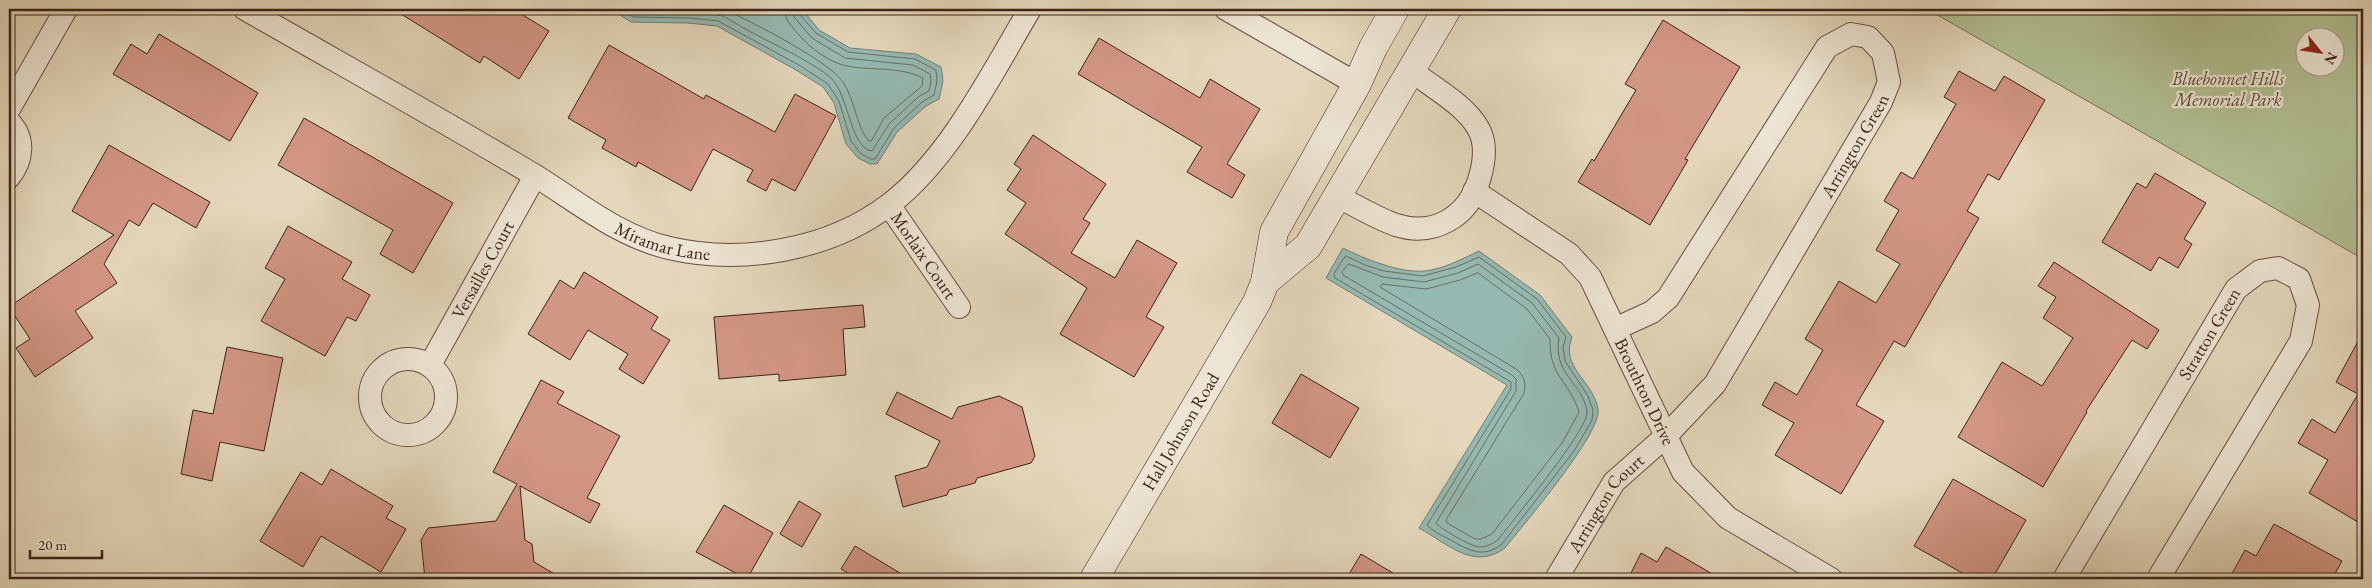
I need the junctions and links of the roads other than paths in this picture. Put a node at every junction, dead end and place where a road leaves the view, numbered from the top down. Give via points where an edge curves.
1 (66, 9) edge
2 (245, 9) edge
3 (1030, 9) edge
4 (1226, 9) edge
5 (1395, 9) edge
6 (1447, 9) edge
7 (1412, 71) junction
8 (1357, 84) junction
9 (9, 109) edge
10 (9, 122) edge
11 (535, 176) junction
12 (9, 177) edge
13 (1474, 191) junction
14 (1338, 197) junction
15 (890, 205) junction
16 (1265, 282) junction
17 (959, 307) dead end
18 (1615, 329) junction
19 (430, 365) dead end
20 (1666, 436) junction
21 (1094, 579) edge
22 (1556, 579) edge
23 (1831, 579) edge
24 (2064, 579) edge
25 (2158, 579) edge

1 - 9 street
2 - 11 street, Miramar Lane
3 - 15 street, Miramar Lane via 958,130
4 - 8 street
5 - 8 main road, Hall Johnson Road
6 - 7 main road, Hall Johnson Road
7 - 13 street via 1466,113 1478,129 1483,159
7 - 14 main road, Hall Johnson Road
8 - 16 main road, Hall Johnson Road via 1274,232
10 - 12 street via 20,140 21,154
11 - 15 street, Miramar Lane via 624,234 669,248 713,255 755,254 798,246 844,232
11 - 19 street, Versailles Court
13 - 14 street via 1466,206 1448,222 1422,228 1397,225
13 - 18 street, Brouthton Drive via 1570,254 1590,277
14 - 16 main road, Hall Johnson Road via 1308,246
15 - 17 street, Morlaix Court
16 - 21 main road, Hall Johnson Road via 1252,310
18 - 20 street, Brouthton Drive
18 - 20 street, Arrington Green via 1652,312 1668,298 1827,47 1851,34 1868,37 1883,53 1889,82 1881,102 1715,384
20 - 22 street, Arrington Court via 1614,482
20 - 23 street, Brouthton Drive via 1682,472 1728,518
24 - 25 street, Stratton Green via 2236,289 2260,271 2278,268 2299,279 2308,305 2301,342

